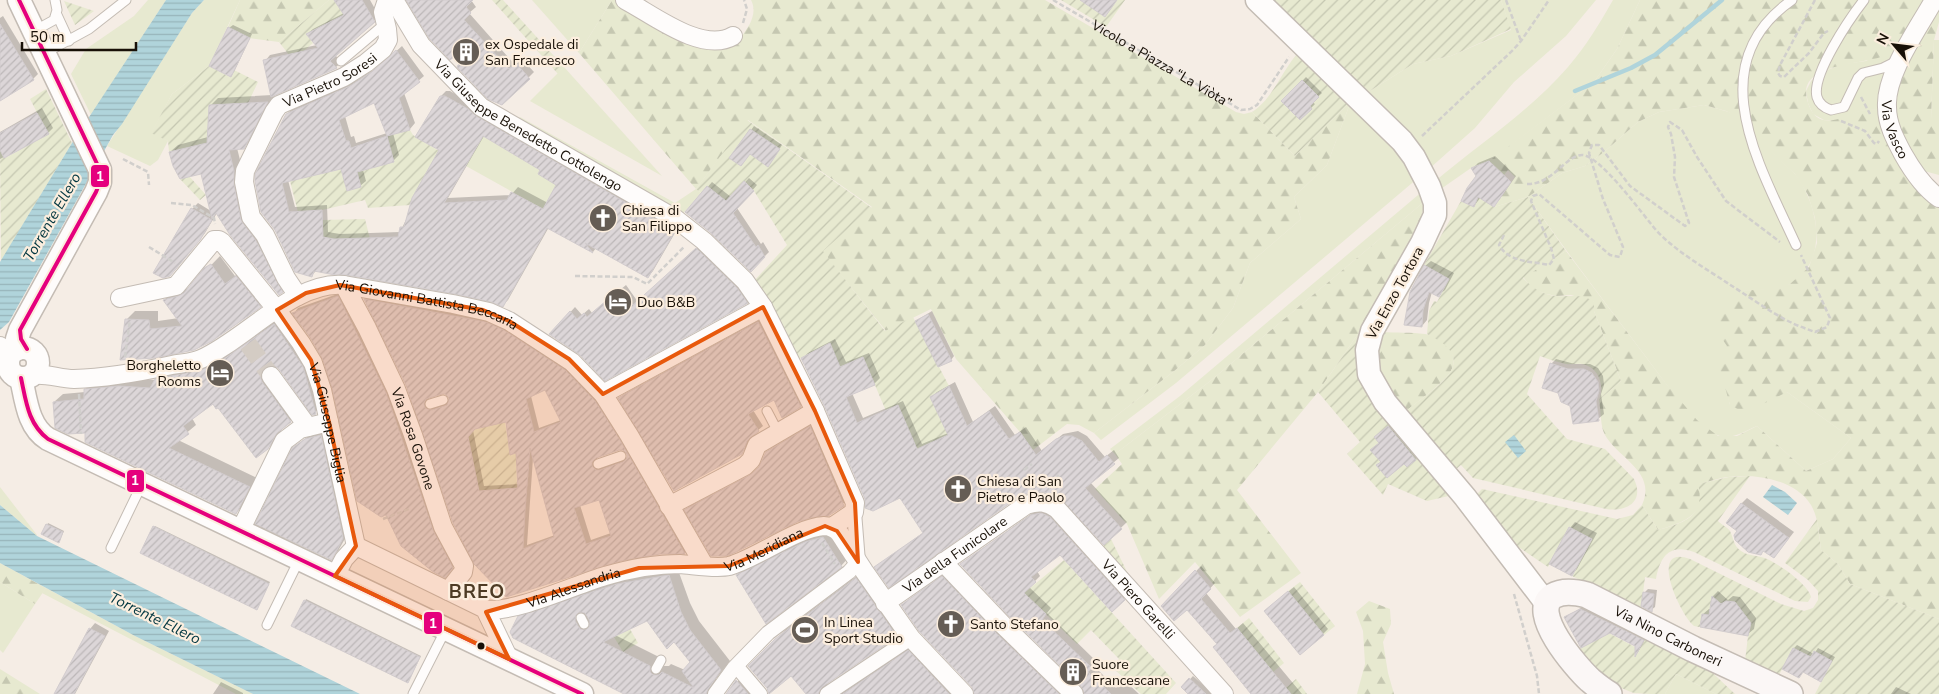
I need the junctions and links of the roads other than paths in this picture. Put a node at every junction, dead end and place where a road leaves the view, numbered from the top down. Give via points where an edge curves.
1 (19, 0) edge
2 (55, 0) edge
3 (126, 0) edge
4 (387, 0) edge
5 (394, 0) edge
6 (626, 0) edge
7 (1257, 0) edge
8 (1792, 0) edge
9 (1864, 0) edge
10 (1934, 0) edge
11 (57, 16) junction
12 (386, 23) junction
13 (34, 31) junction
14 (732, 36) road end
15 (69, 41) junction
16 (44, 53) junction
17 (1902, 58) junction
18 (341, 61) dead end
19 (1939, 198) edge
20 (1796, 245) road end
21 (344, 285) junction
22 (298, 296) junction
23 (120, 298) dead end
24 (763, 307) junction
25 (277, 310) junction
26 (22, 361) edge
27 (271, 376) tunnel mouth
28 (603, 394) junction
29 (443, 400) dead end
30 (430, 404) dead end
31 (767, 411) dead end
32 (815, 411) junction
33 (329, 422) junction
34 (308, 427) junction
35 (778, 432) junction
36 (621, 456) dead end
37 (598, 464) dead end
38 (142, 484) junction
39 (1053, 505) joint
40 (669, 506) junction
41 (854, 507) junction
42 (824, 530) junction
43 (240, 531) junction
44 (356, 546) junction
45 (111, 548) dead end
46 (300, 559) junction
47 (943, 562) junction
48 (665, 564) joint
49 (704, 565) junction
50 (851, 571) junction
51 (335, 576) junction
52 (448, 591) junction
53 (885, 603) junction
54 (1546, 603) junction
55 (485, 608) junction
56 (268, 625) dead end
57 (446, 629) junction
58 (912, 638) junction
59 (509, 659) junction
60 (661, 660) dead end
61 (737, 667) dead end
62 (656, 669) dead end
63 (413, 694) edge
64 (582, 694) edge
65 (715, 694) edge
66 (760, 694) edge
67 (827, 694) edge
68 (964, 694) edge
69 (1074, 694) edge
70 (1224, 694) edge
71 (1609, 694) edge
72 (1790, 694) edge

1 - 13 street
2 - 11 lane
3 - 15 lane
4 - 12 street, Via Pietro Soresi via 383,9
5 - 24 street, Via Giuseppe Benedetto Cottolengo via 421,45 478,105 679,220 745,282
6 - 14 street via 685,33 714,41
7 - 54 street, Via Enzo Tortora via 1402,141 1418,147 1435,208 1432,225 1372,331 1367,345 1368,369 1386,402 1465,497
8 - 20 lane via 1763,26 1751,46 1744,77 1743,103 1749,134 1761,167
9 - 17 lane via 1842,30 1819,77 1816,87 1820,103 1831,110 1844,107 1863,73 1883,68
10 - 17 street, Via Vasco
11 - 13 lane via 51,23
11 - 15 lane
12 - 18 lane
12 - 22 street, Via Pietro Soresi via 386,45 366,64 337,81 279,106 245,171 244,182 252,217
13 - 16 street
15 - 16 lane
16 - 26 street via 100,170 100,182
17 - 19 street, Via Vasco via 1888,92 1889,122 1908,163
21 - 22 street, Via Giovanni Battista Beccaria
21 - 28 street, Via Giovanni Battista Beccaria via 498,315 572,362
21 - 52 street, Via Rosa Govone via 408,412 441,522 464,566
22 - 25 street, Via Giovanni Battista Beccaria
23 - 25 street, Via Giuseppe Biglia via 176,286 217,239
24 - 28 street
24 - 32 street, Via Giuseppe Benedetto Cottolengo
25 - 26 street, Via Giovanni Battista Beccaria via 245,340 194,361 146,371 69,378
25 - 33 street, Via Giuseppe Biglia via 311,360
26 - 38 street via 32,422 41,434
27 - 34 street
28 - 40 street, Via Giovanni Battista Beccaria
29 - 30 lane
31 - 35 lane
32 - 35 street
32 - 41 street, Via Giuseppe Benedetto Cottolengo
33 - 34 street
33 - 44 street, Via Giuseppe Biglia
34 - 43 street via 284,440
35 - 40 street via 757,446 745,466
36 - 37 lane
38 - 43 street
38 - 45 lane
39 - 47 street, Via della Funicolare via 1041,502 1026,505
39 - 70 street, Via Piero Garelli
40 - 49 street, Via Giovanni Battista Beccaria
41 - 42 street, Via Meridiana
41 - 50 street
42 - 49 street, Via Meridiana via 801,533 729,566
42 - 50 street via 840,534
43 - 46 street
44 - 51 street
44 - 52 street
46 - 51 street
46 - 56 lane
47 - 53 street, Via della Funicolare
47 - 69 street
48 - 49 street, Via Meridiana
48 - 55 street, Via Alessandria via 607,576 571,592 506,609
50 - 53 street
50 - 65 street via 769,632 734,668
51 - 57 street
52 - 55 street
53 - 58 street
54 - 71 main road, Via Enzo Tortora via 1546,620 1574,663
54 - 72 main road, Via Nino Carboneri via 1561,593 1587,595
55 - 59 street
57 - 59 street
57 - 63 lane
58 - 67 street
58 - 68 street
59 - 64 street
60 - 62 lane
61 - 66 street

